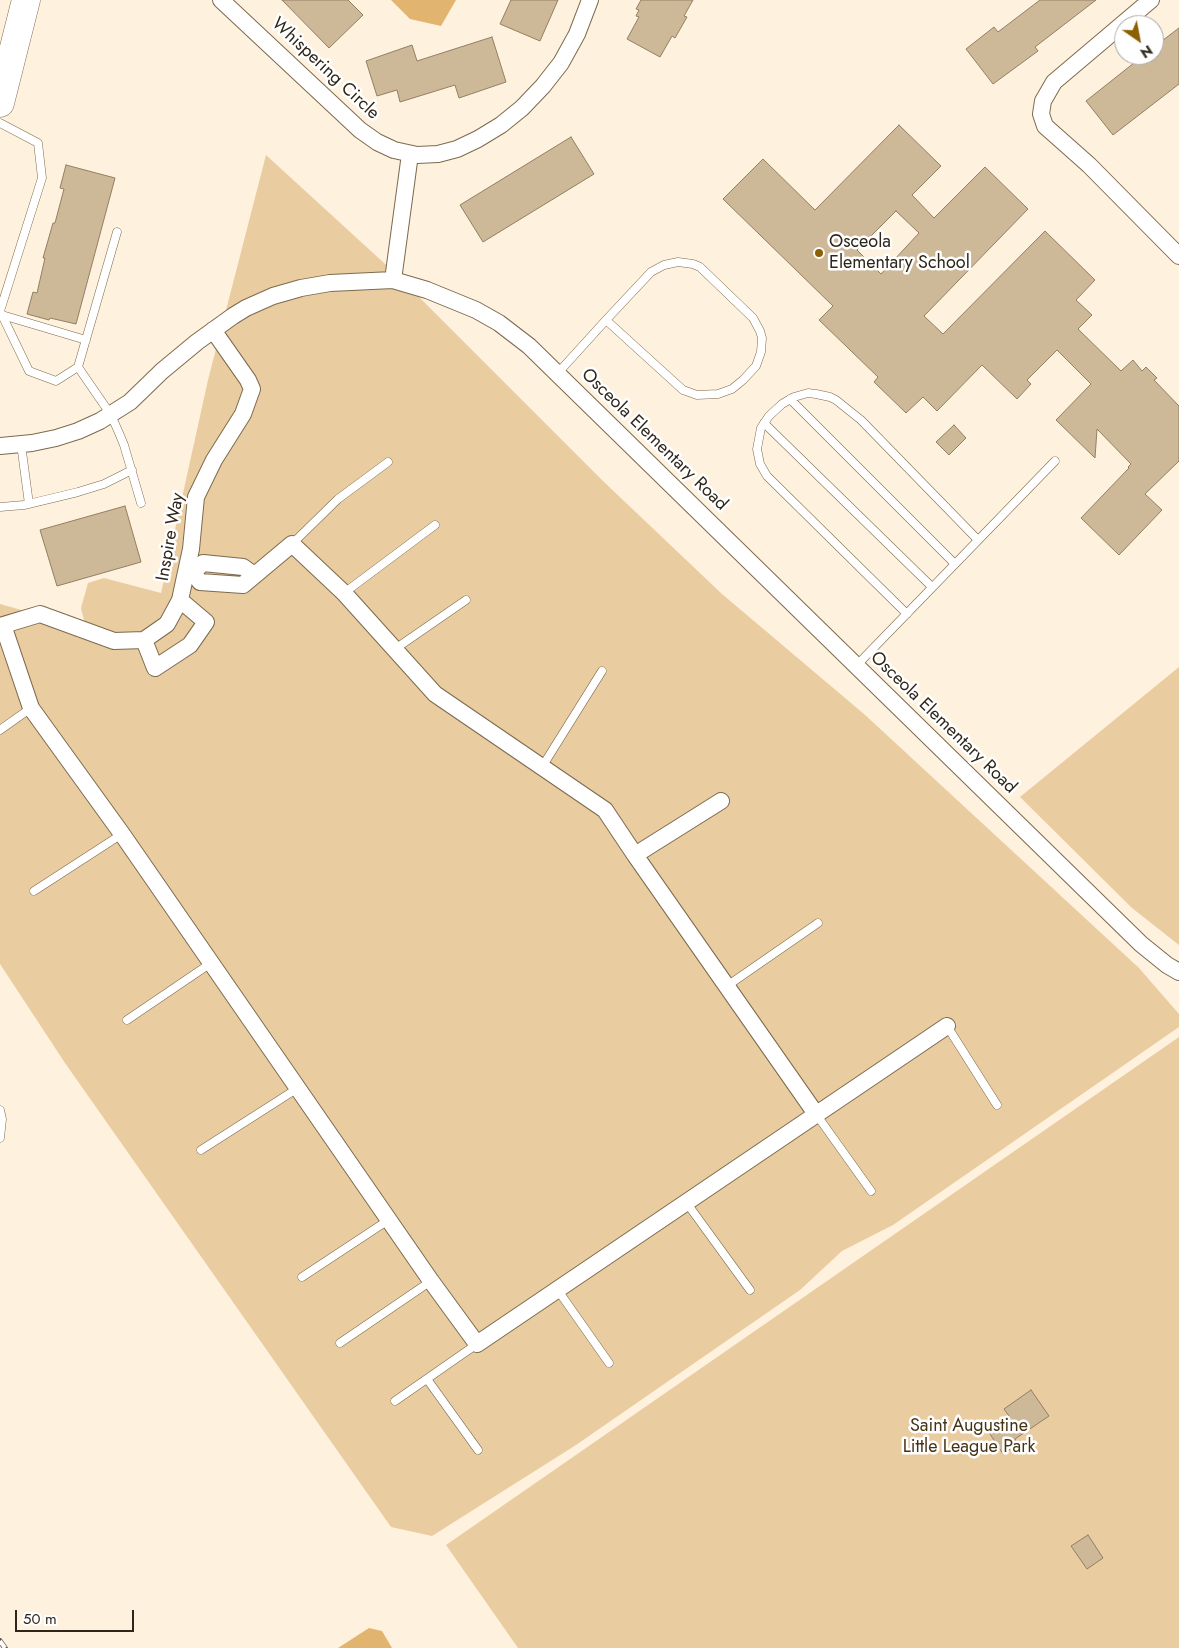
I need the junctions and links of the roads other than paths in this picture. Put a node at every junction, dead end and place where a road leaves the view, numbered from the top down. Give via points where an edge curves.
1 (26, 0) edge
2 (221, 0) edge
3 (590, 0) edge
4 (1151, 0) edge
5 (0, 102) edge
6 (0, 123) edge
7 (410, 154) junction
8 (117, 232) dead end
9 (1179, 256) edge
10 (393, 280) junction
11 (2, 316) junction
12 (606, 320) junction
13 (213, 330) junction
14 (86, 340) junction
15 (78, 367) junction
16 (557, 374) junction
17 (790, 399) junction
18 (111, 415) junction
19 (764, 423) junction
20 (21, 444) junction
21 (0, 446) edge
22 (1055, 461) dead end
23 (388, 462) dead end
24 (132, 470) junction
25 (141, 503) dead end
26 (29, 504) junction
27 (0, 507) edge
28 (435, 525) dead end
29 (978, 540) junction
30 (292, 544) junction
31 (956, 564) junction
32 (190, 572) junction
33 (932, 587) junction
34 (344, 593) junction
35 (180, 600) junction
36 (466, 600) dead end
37 (907, 614) junction
38 (1, 626) edge
39 (144, 640) junction
40 (396, 649) junction
41 (856, 666) junction
42 (602, 671) dead end
43 (31, 708) junction
44 (0, 730) edge
45 (542, 767) junction
46 (721, 801) dead end
47 (122, 834) junction
48 (635, 855) junction
49 (34, 891) dead end
50 (818, 923) dead end
51 (211, 963) junction
52 (1179, 972) edge
53 (727, 986) junction
54 (127, 1020) dead end
55 (947, 1026) joint
56 (298, 1088) junction
57 (997, 1105) dead end
58 (0, 1110) edge
59 (816, 1114) junction
60 (0, 1138) edge
61 (201, 1150) dead end
62 (871, 1191) dead end
63 (686, 1202) junction
64 (390, 1219) junction
65 (302, 1277) dead end
66 (431, 1281) junction
67 (557, 1289) junction
68 (750, 1290) dead end
69 (340, 1343) dead end
70 (477, 1344) junction
71 (609, 1363) dead end
72 (427, 1378) junction
73 (395, 1401) dead end
74 (478, 1450) dead end

1 - 5 highway
2 - 7 street, Whispering Circle via 360,130 377,142
3 - 7 street, Whispering Circle via 577,34 561,62 522,108 501,125 457,149 438,154
4 - 9 street via 1054,82 1043,101 1041,114 1045,126 1089,165
6 - 11 lane via 38,143 42,178 0,311
7 - 10 street
8 - 14 lane
10 - 13 street, Osceola Elementary Road via 301,288 246,308
10 - 16 street, Osceola Elementary Road via 476,310 529,346
11 - 14 lane
11 - 15 lane via 29,371 56,381
12 - 12 lane via 684,390 697,395 718,394 732,389 756,366 761,352 762,338 753,318 700,267 685,262 664,264 651,272
12 - 16 lane
13 - 18 street, Osceola Elementary Road
13 - 32 street, Inspire Way via 252,389 244,414 214,460 196,497
14 - 15 lane
15 - 18 lane
16 - 41 street, Osceola Elementary Road
17 - 19 lane
17 - 29 lane via 808,393 836,400 861,420
17 - 31 lane
18 - 20 street, Osceola Elementary Road via 78,431
18 - 24 lane
19 - 33 lane
19 - 37 lane via 757,449 767,476
20 - 21 street, Osceola Elementary Road
20 - 26 lane
22 - 29 lane
23 - 30 lane via 338,499
24 - 25 lane
24 - 26 lane via 104,484
26 - 27 lane
28 - 34 lane
29 - 31 lane
30 - 32 street via 254,575 243,567 203,563
30 - 34 street
31 - 33 lane
32 - 35 street, Inspire Way
33 - 37 lane
34 - 40 street
35 - 39 street, Inspire Way via 167,624
35 - 39 street via 206,622 190,645 154,668
36 - 40 lane
37 - 41 lane
38 - 39 street via 40,614 114,641
38 - 43 street
40 - 45 street via 435,694
41 - 52 street, Osceola Elementary Road via 1141,944
42 - 45 lane
43 - 44 lane
43 - 47 street
45 - 48 street via 605,810
46 - 48 street
47 - 49 lane
47 - 51 street
48 - 53 street
50 - 53 lane
51 - 54 lane
51 - 56 street
53 - 59 street
55 - 57 lane
55 - 59 street
56 - 61 lane
56 - 64 street
58 - 60 lane
59 - 62 lane
59 - 63 street
63 - 67 street
63 - 68 lane
64 - 65 lane
64 - 66 street
66 - 69 lane
66 - 70 street
67 - 70 street
67 - 71 lane
70 - 72 lane
72 - 73 lane
72 - 74 lane

